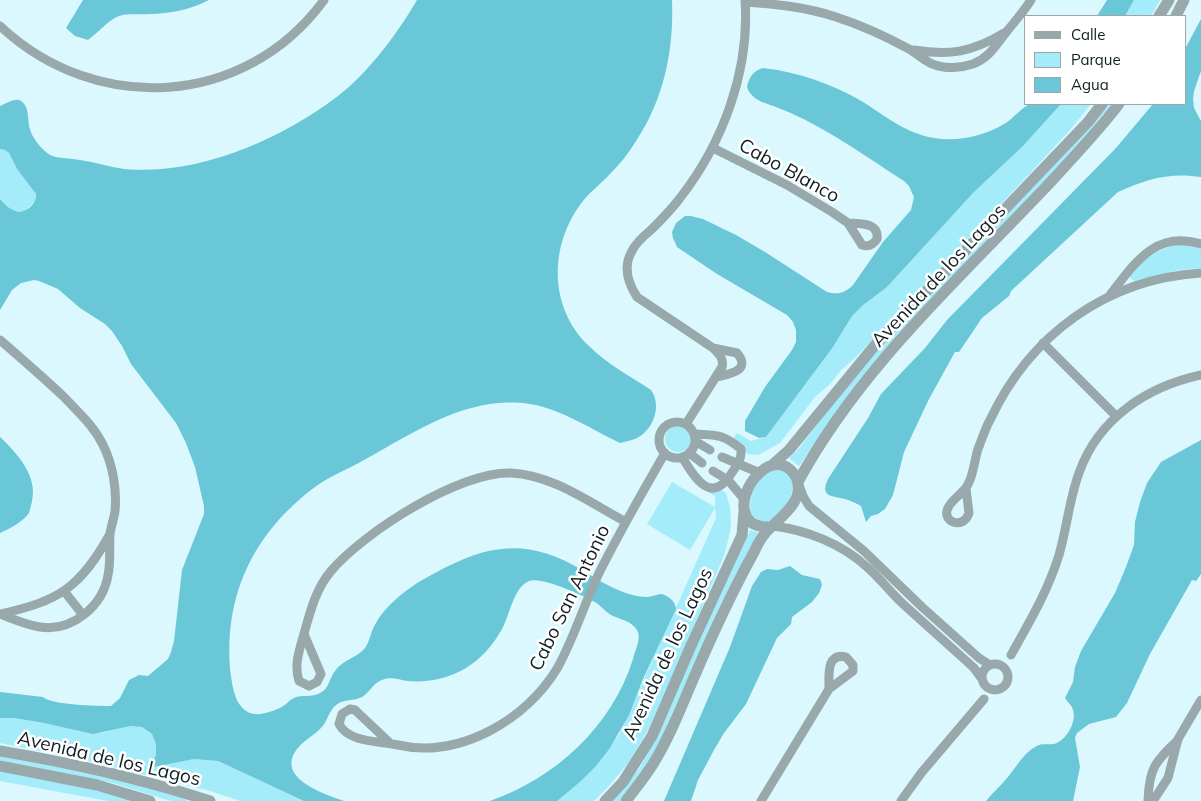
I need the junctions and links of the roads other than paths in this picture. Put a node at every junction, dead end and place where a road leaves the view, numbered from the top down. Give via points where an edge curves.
1 (324, 0) edge
2 (1031, 0) edge
3 (1168, 0) edge
4 (1184, 0) edge
5 (745, 1) edge
6 (1160, 15) edge
7 (1176, 15) edge
8 (0, 26) edge
9 (1006, 32) junction
10 (911, 50) junction
11 (1101, 105) edge
12 (1118, 105) edge
13 (713, 148) junction
14 (848, 223) dead end
15 (1201, 244) edge
16 (1201, 273) edge
17 (1110, 295) junction
18 (0, 340) edge
19 (1043, 343) junction
20 (713, 348) junction
21 (1201, 375) edge
22 (717, 377) junction
23 (1116, 416) junction
24 (686, 424) junction
25 (695, 438) junction
26 (710, 450) dead end
27 (665, 453) junction
28 (686, 455) junction
29 (722, 457) dead end
30 (702, 463) dead end
31 (738, 464) junction
32 (771, 466) junction
33 (714, 471) dead end
34 (760, 473) junction
35 (728, 480) junction
36 (799, 483) junction
37 (966, 489) dead end
38 (744, 499) junction
39 (744, 512) junction
40 (626, 522) junction
41 (772, 526) junction
42 (110, 533) junction
43 (64, 591) junction
44 (84, 615) junction
45 (304, 634) junction
46 (1010, 655) junction
47 (993, 664) junction
48 (1008, 675) junction
49 (983, 682) junction
50 (829, 689) dead end
51 (1000, 690) junction
52 (984, 700) junction
53 (1201, 700) edge
54 (1178, 739) junction
55 (391, 744) junction
56 (0, 751) edge
57 (0, 766) edge
58 (150, 801) edge
59 (210, 801) edge
60 (605, 801) edge
61 (626, 801) edge
62 (761, 801) edge
63 (901, 801) edge
64 (1148, 801) edge
65 (1153, 801) edge

1 - 8 street via 290,37 250,65 227,75 178,87 129,87 60,67 38,56
2 - 9 street
3 - 6 street
4 - 7 street
5 - 10 street via 810,9 835,16
5 - 13 street via 739,75
9 - 10 street via 971,49 954,53
9 - 10 street via 986,56 963,66 936,66
11 - 32 street, Avenida de los Lagos via 876,344 789,450
12 - 36 street, Avenida de los Lagos via 1077,153 919,318 842,412
13 - 14 street, Cabo Blanco via 787,185
13 - 20 street via 681,196 632,250 627,275 637,297
15 - 17 street via 1180,240 1156,246 1131,267
16 - 17 street via 1163,278
17 - 19 street via 1084,310
18 - 42 street via 85,419 104,446 115,495
19 - 23 street
19 - 37 street via 1022,366 996,408
20 - 22 street via 723,362
20 - 22 street via 737,353 741,360 738,371
21 - 23 street via 1153,391
22 - 24 street
23 - 46 street via 1103,429 1085,458 1054,569 1042,598
24 - 25 street
24 - 27 street via 675,422 665,427 660,437
25 - 26 street
25 - 28 street
25 - 31 street via 719,436 732,441 741,449
27 - 28 street via 676,458
27 - 40 street, Cabo San Antonio
28 - 30 street
28 - 35 street via 692,475 699,483 708,488 718,488
29 - 31 street
31 - 34 street
31 - 35 street
32 - 34 street
32 - 36 street via 790,469
33 - 35 street
34 - 38 street
35 - 38 street
36 - 41 street via 794,504
36 - 47 street via 809,506 864,551 979,658
38 - 39 street
39 - 41 street via 756,526
39 - 60 street, Avenida de los Lagos via 742,536 652,736 623,782
40 - 45 street via 539,477 511,473 482,477 435,496 354,549 322,586 312,603
40 - 55 street, Cabo San Antonio via 558,666 539,694 508,720 472,739 429,748
41 - 49 street via 813,534 855,558 974,668
41 - 61 street, Avenida de los Lagos via 754,550 717,622 666,741
42 - 43 street via 87,570
42 - 44 street via 106,584 99,600
43 - 44 street
43 - 44 street via 43,602 0,614 41,627 64,625
45 - 45 street via 296,662 297,675 299,681 309,686 317,682 321,674
46 - 47 street
46 - 48 street
47 - 48 street via 1004,667
47 - 49 street via 983,670
48 - 51 street via 1007,684
49 - 51 street via 992,690
49 - 52 street
50 - 62 street
51 - 52 street
52 - 63 street
53 - 54 street
54 - 64 street via 1155,765
54 - 65 street via 1168,778
55 - 55 street, Cabo San Antonio via 355,710 342,714 339,724 346,733
56 - 59 street, Avenida de los Lagos via 87,768
57 - 58 street, Avenida de los Lagos via 97,785

